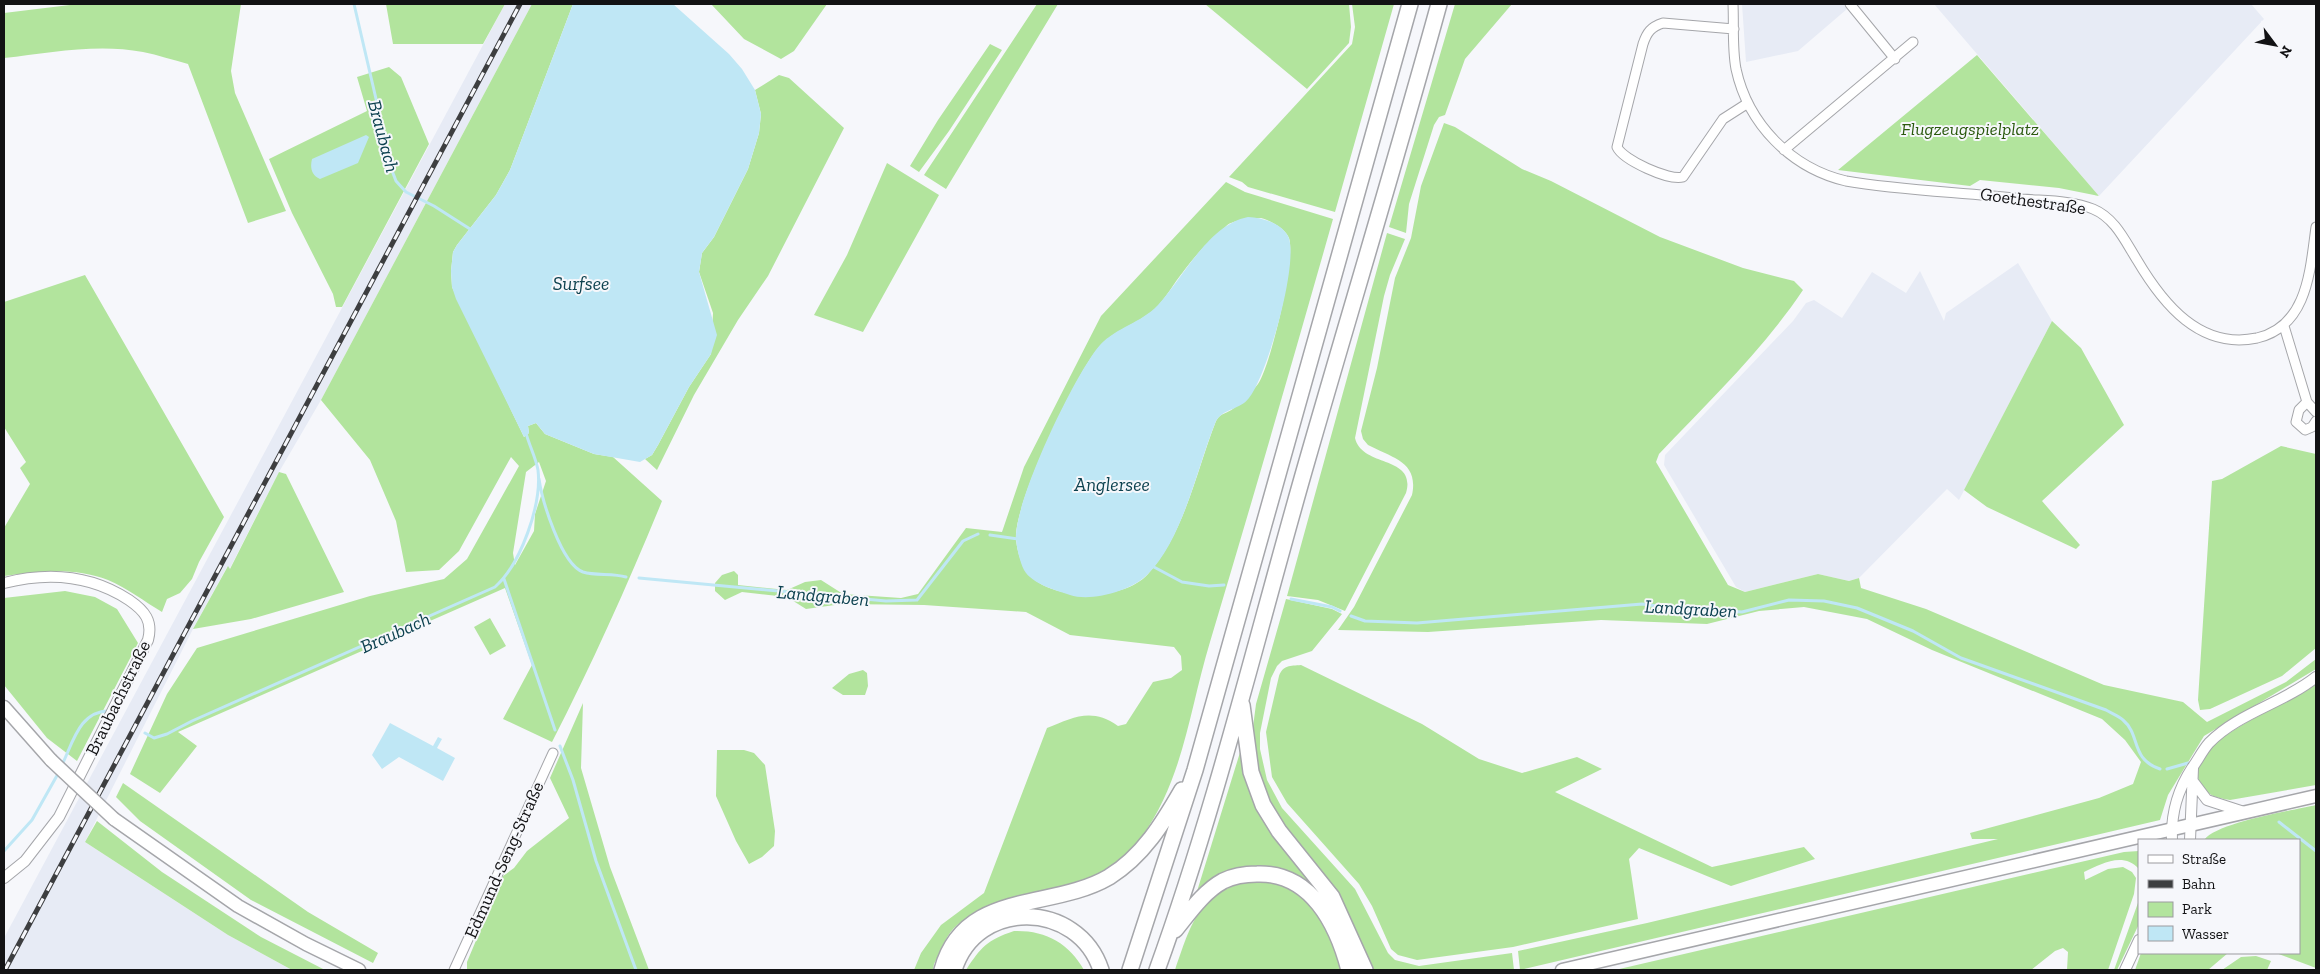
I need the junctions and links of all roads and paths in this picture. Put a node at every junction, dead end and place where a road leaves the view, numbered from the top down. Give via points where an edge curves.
1 (1410, 4) edge
2 (1439, 4) edge
3 (1733, 4) edge
4 (1850, 4) edge
5 (1734, 29) junction
6 (1913, 42) dead end
7 (1895, 59) junction
8 (1748, 103) junction
9 (1784, 150) junction
10 (2316, 227) edge
11 (2314, 262) edge
12 (2284, 326) junction
13 (2307, 402) junction
14 (2316, 412) edge
15 (2316, 421) edge
16 (4, 583) edge
17 (2316, 677) edge
18 (1241, 699) junction
19 (4, 707) edge
20 (553, 754) dead end
21 (2192, 768) junction
22 (1194, 770) junction
23 (2192, 780) junction
24 (2316, 796) edge
25 (2244, 812) junction
26 (2191, 825) junction
27 (2172, 835) edge
28 (2147, 839) edge
29 (2190, 839) edge
30 (2134, 841) edge
31 (4, 878) edge
32 (1169, 937) junction
33 (2138, 942) edge
34 (455, 969) edge
35 (359, 970) edge
36 (942, 970) edge
37 (954, 970) edge
38 (1101, 970) edge
39 (1130, 970) edge
40 (1157, 970) edge
41 (1349, 970) edge
42 (1365, 970) edge
43 (1562, 970) edge
44 (2124, 970) edge

1 - 22 highway
2 - 18 highway
3 - 5 street, Goethestraße
4 - 7 street
5 - 8 street, Goethestraße via 1736,68
5 - 8 street via 1663,23 1653,26 1647,33 1617,147 1626,157 1669,177 1682,177 1723,119
6 - 7 street
7 - 9 street
8 - 9 street, Goethestraße via 1765,132
9 - 12 street, Goethestraße via 1817,171 1846,181 2057,202 2095,210 2114,225 2162,298 2195,328 2232,341 2258,337
10 - 11 street
11 - 12 street via 2304,294
12 - 13 street
13 - 14 street
13 - 15 street via 2299,410 2296,422 2305,430 2312,428
16 - 31 street, Braubachstraße via 36,577 87,580 136,605 147,616 151,626 148,640 59,817 25,861
17 - 21 street via 2216,736
18 - 32 highway
18 - 42 highway via 1251,772 1263,805 1279,831 1332,897
19 - 35 main road, bridge via 51,760 114,819 238,906
20 - 34 street, Edmund-Seng-Straße
21 - 23 street
21 - 27 street via 2178,792
22 - 36 highway via 1150,840 1118,871 1069,893 986,914 957,939
22 - 39 highway
23 - 25 street via 2207,800
23 - 26 street
24 - 25 main road
25 - 26 main road
26 - 27 main road
26 - 29 street
27 - 28 main road
30 - 43 main road
32 - 40 highway
32 - 41 highway via 1205,894 1224,881 1246,874 1276,875 1298,884 1317,900 1333,926
33 - 44 street
37 - 38 highway via 964,950 982,932 1006,920 1027,916 1053,921 1072,931 1086,944

